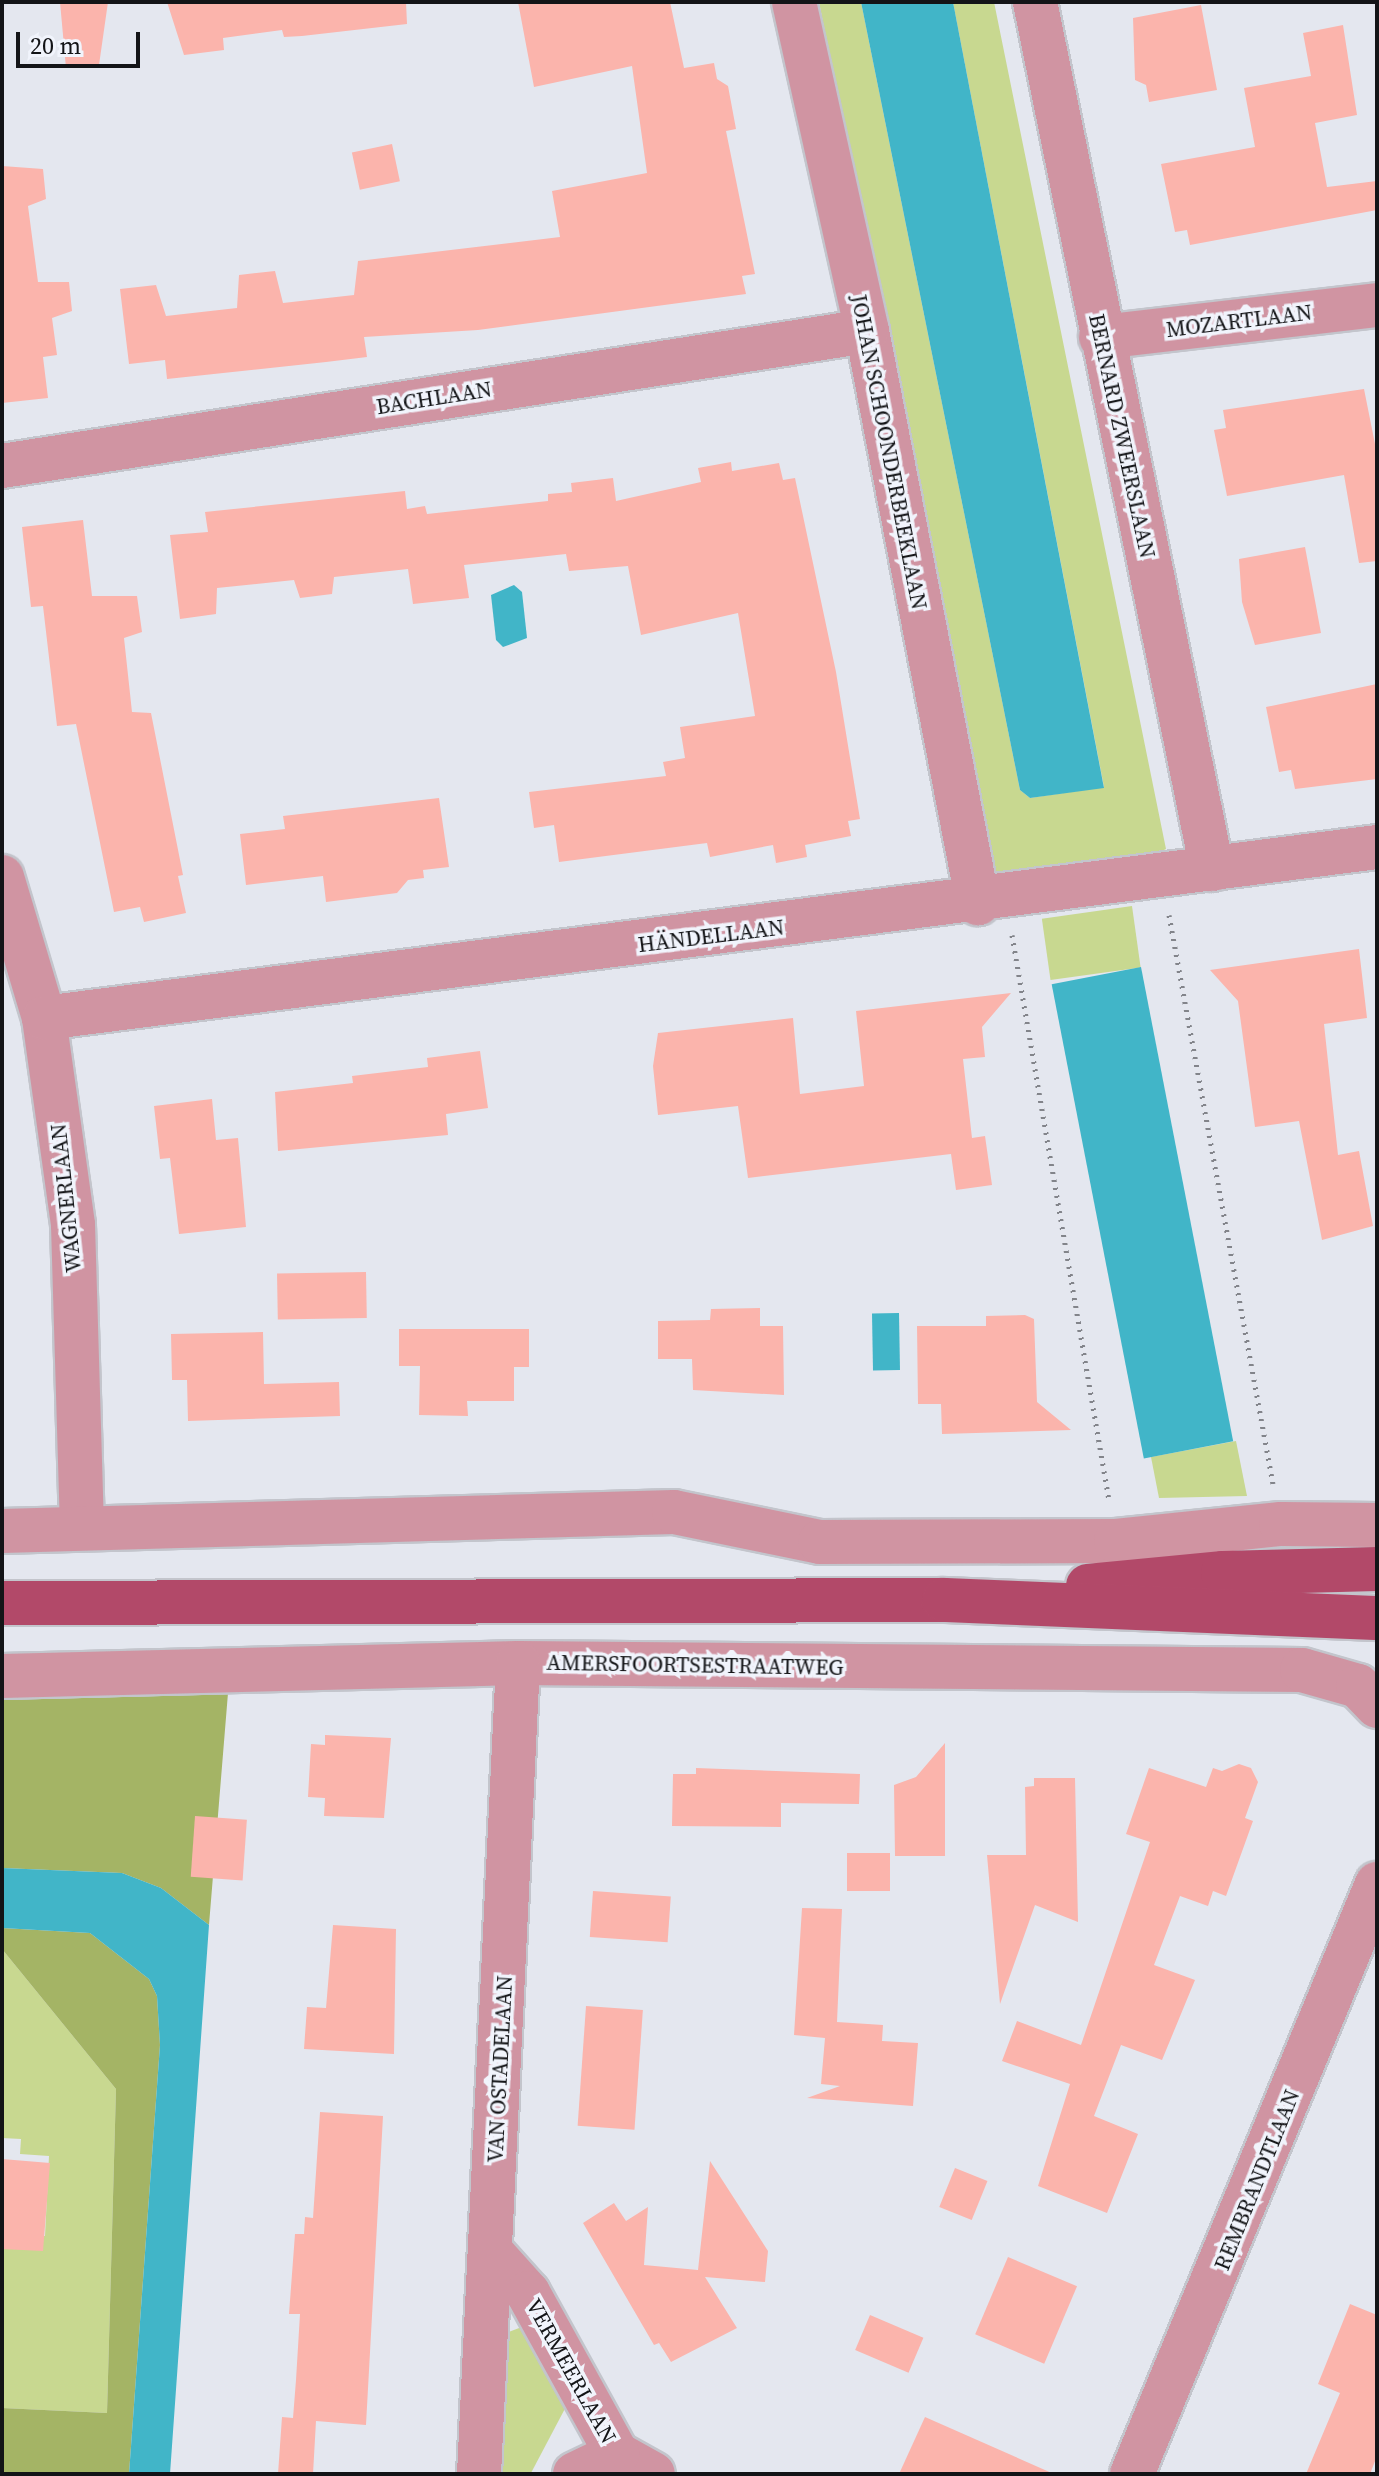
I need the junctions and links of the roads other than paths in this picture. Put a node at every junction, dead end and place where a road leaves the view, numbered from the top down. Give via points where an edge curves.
1 (794, 2) edge
2 (1035, 2) edge
3 (1377, 305) edge
4 (867, 331) junction
5 (1101, 337) junction
6 (2, 466) edge
7 (1377, 847) edge
8 (1212, 869) junction
9 (2, 877) edge
10 (992, 901) junction
11 (44, 1018) junction
12 (1377, 1525) edge
13 (82, 1526) junction
14 (2, 1531) edge
15 (1377, 1569) edge
16 (944, 1600) junction
17 (2, 1603) edge
18 (1377, 1618) edge
19 (518, 1663) junction
20 (2, 1676) edge
21 (1377, 1706) edge
22 (1377, 1884) edge
23 (492, 2253) junction
24 (635, 2464) edge
25 (479, 2474) edge
26 (575, 2474) edge
27 (1132, 2474) edge

1 - 4 street, JOHAN SCHOONDERBEEKLAAN
2 - 5 street, BERNARD ZWEERSLAAN
3 - 5 street, MOZARTLAAN
4 - 6 street, BACHLAAN
4 - 10 street, JOHAN SCHOONDERBEEKLAAN
5 - 8 street, BERNARD ZWEERSLAAN
7 - 8 street, HÄNDELLAAN
8 - 10 street, HÄNDELLAAN
9 - 11 street, WAGNERLAAN
10 - 11 street, HÄNDELLAAN
11 - 13 street, WAGNERLAAN via 73,1225
12 - 13 street via 1281,1524 1116,1541 820,1542 674,1512
13 - 14 street
15 - 16 main road via 1223,1573
16 - 17 main road
16 - 18 main road
19 - 20 street, AMERSFOORTSESTRAATWEG
19 - 21 street, AMERSFOORTSESTRAATWEG via 1302,1670 1358,1686
19 - 23 street, VAN OSTADELAAN
22 - 27 street, REMBRANDTLAAN
23 - 24 street, VERMEERLAAN via 528,2293
23 - 25 street, VAN OSTADELAAN
24 - 26 street, VERMEERLAAN

